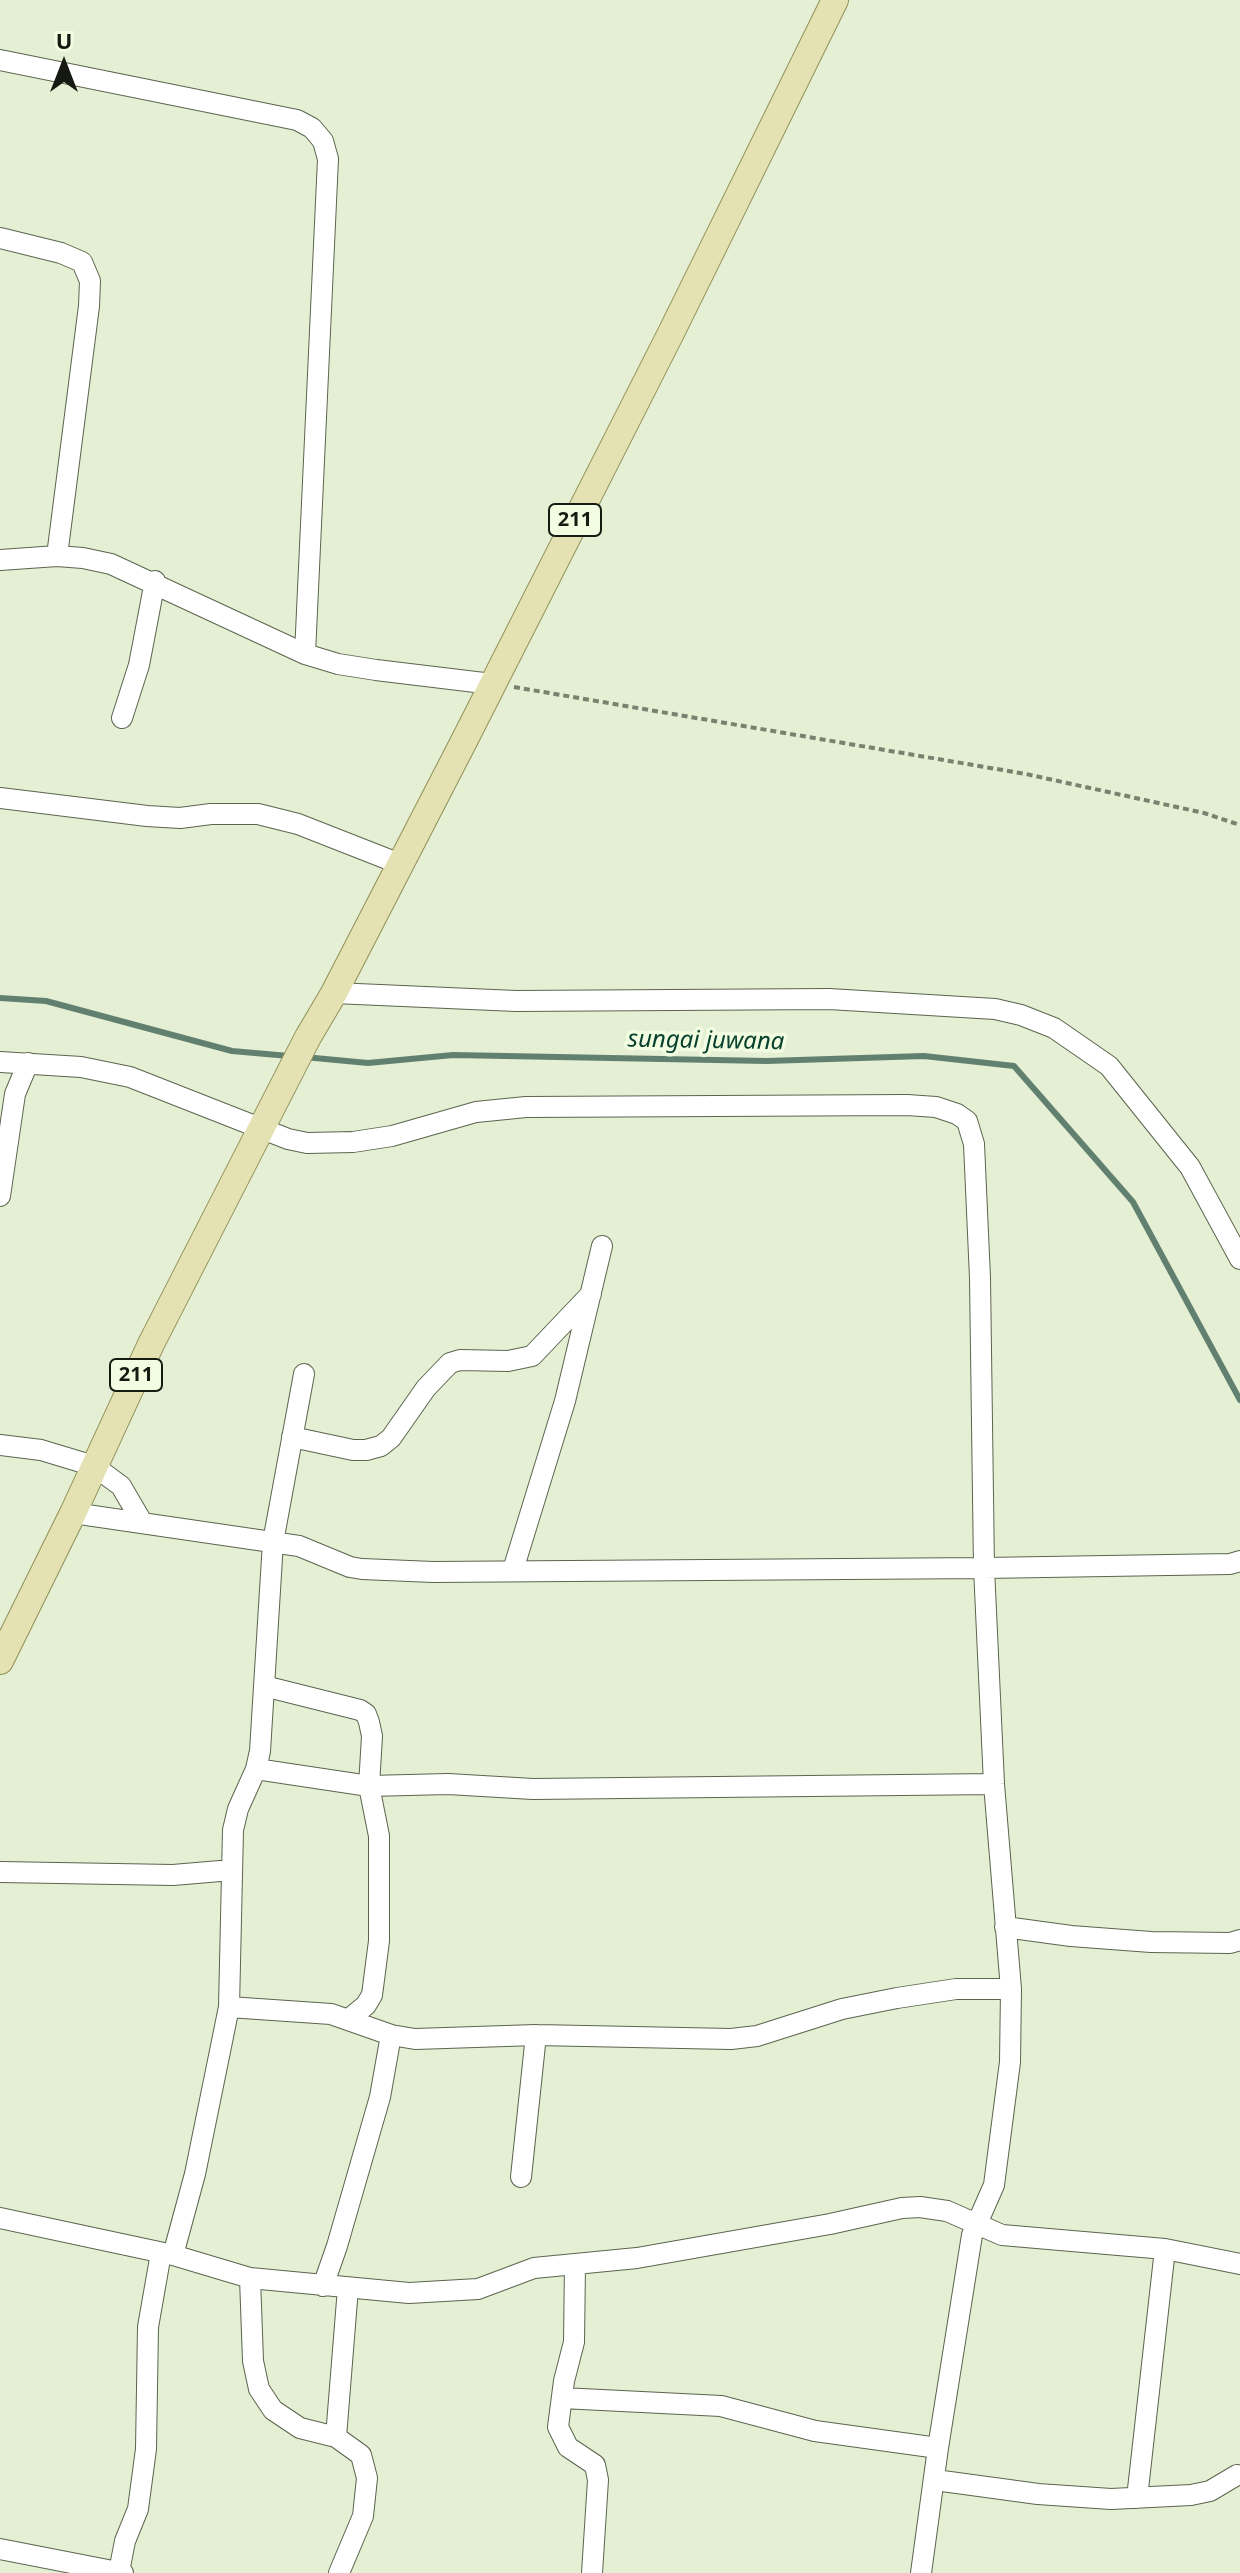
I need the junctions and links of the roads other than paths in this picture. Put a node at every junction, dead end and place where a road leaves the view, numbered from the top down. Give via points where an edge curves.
1 (835, 0) edge
2 (0, 60) edge
3 (0, 238) edge
4 (57, 556) junction
5 (0, 560) edge
6 (155, 581) junction
7 (305, 654) junction
8 (492, 684) junction
9 (122, 718) dead end
10 (0, 798) edge
11 (400, 864) junction
12 (334, 993) junction
13 (0, 1062) edge
14 (28, 1063) junction
15 (263, 1128) junction
16 (0, 1196) edge
17 (602, 1246) dead end
18 (1240, 1259) edge
19 (591, 1294) junction
20 (304, 1374) dead end
21 (292, 1437) junction
22 (0, 1445) edge
23 (94, 1466) junction
24 (73, 1513) junction
25 (142, 1522) junction
26 (273, 1542) junction
27 (1240, 1561) edge
28 (984, 1568) junction
29 (513, 1570) junction
30 (0, 1661) edge
31 (264, 1686) junction
32 (256, 1769) junction
33 (994, 1784) junction
34 (369, 1786) junction
35 (232, 1870) junction
36 (0, 1872) edge
37 (1005, 1927) junction
38 (1240, 1940) edge
39 (1011, 1989) junction
40 (229, 2007) junction
41 (348, 2020) junction
42 (391, 2035) junction
43 (536, 2035) junction
44 (521, 2177) dead end
45 (0, 2218) edge
46 (976, 2224) junction
47 (1165, 2249) junction
48 (167, 2254) junction
49 (1240, 2264) edge
50 (575, 2265) junction
51 (250, 2278) junction
52 (323, 2286) junction
53 (348, 2288) junction
54 (562, 2398) junction
55 (336, 2437) junction
56 (938, 2448) junction
57 (1237, 2475) dead end
58 (935, 2480) junction
59 (1137, 2498) junction
60 (0, 2549) edge
61 (121, 2573) edge
62 (339, 2573) edge
63 (592, 2573) edge
64 (921, 2573) edge

1 - 8 main road, 211
2 - 7 street via 297,120 323,141 328,159
3 - 4 street via 82,262 90,281
4 - 5 street
4 - 6 street via 111,564
6 - 7 street
6 - 9 street via 139,665
7 - 8 street via 363,668
8 - 11 main road, 211
10 - 11 street via 147,816 258,814
11 - 12 main road, 211
12 - 15 main road, 211
12 - 18 street via 516,1001 829,999 1021,1015 1054,1028 1109,1066 1190,1167
13 - 14 street
14 - 15 street via 130,1077
14 - 16 street via 15,1094
15 - 23 main road, 211
15 - 28 street via 288,1139 326,1144 392,1136 476,1112 526,1107 907,1105 957,1114 967,1121 974,1144
17 - 19 street
19 - 21 street via 532,1356 450,1363 381,1446 353,1450
19 - 29 street via 565,1401
20 - 21 street
21 - 26 street
22 - 23 street via 41,1450
23 - 24 main road, 211
23 - 25 street via 121,1486
24 - 25 street
24 - 30 main road, 211
25 - 26 street
26 - 29 street via 362,1569
26 - 31 street
27 - 28 street
28 - 29 street
28 - 33 street
31 - 32 street
31 - 34 street via 366,1714 372,1736
32 - 34 street
32 - 35 street via 235,1819
33 - 34 street
33 - 37 street
34 - 41 street via 379,1836 379,1941 372,1995
35 - 36 street via 173,1875
35 - 40 street
37 - 38 street via 1151,1942
37 - 39 street
39 - 43 street via 956,1989 897,1998 745,2038
39 - 46 street via 1010,2062 996,2172
40 - 41 street via 331,2014
40 - 48 street via 195,2174
41 - 42 street
42 - 43 street
42 - 52 street via 380,2097
43 - 44 street
45 - 48 street
46 - 47 street via 1002,2235
46 - 50 street via 947,2211 902,2208 726,2243
46 - 56 street
47 - 49 street
47 - 59 street
48 - 51 street
48 - 61 street via 148,2327 146,2449 138,2509 125,2541
50 - 53 street via 534,2268 460,2292
50 - 54 street via 574,2342
51 - 52 street
51 - 55 street via 259,2389 273,2410 300,2428
52 - 53 street
53 - 55 street
54 - 56 street via 721,2406 815,2431
54 - 63 street via 558,2427 568,2447 595,2465 598,2480
55 - 62 street via 361,2455 367,2478 363,2516
56 - 58 street
57 - 59 street via 1210,2491
58 - 59 street via 1038,2494
58 - 64 street
60 - 61 street

